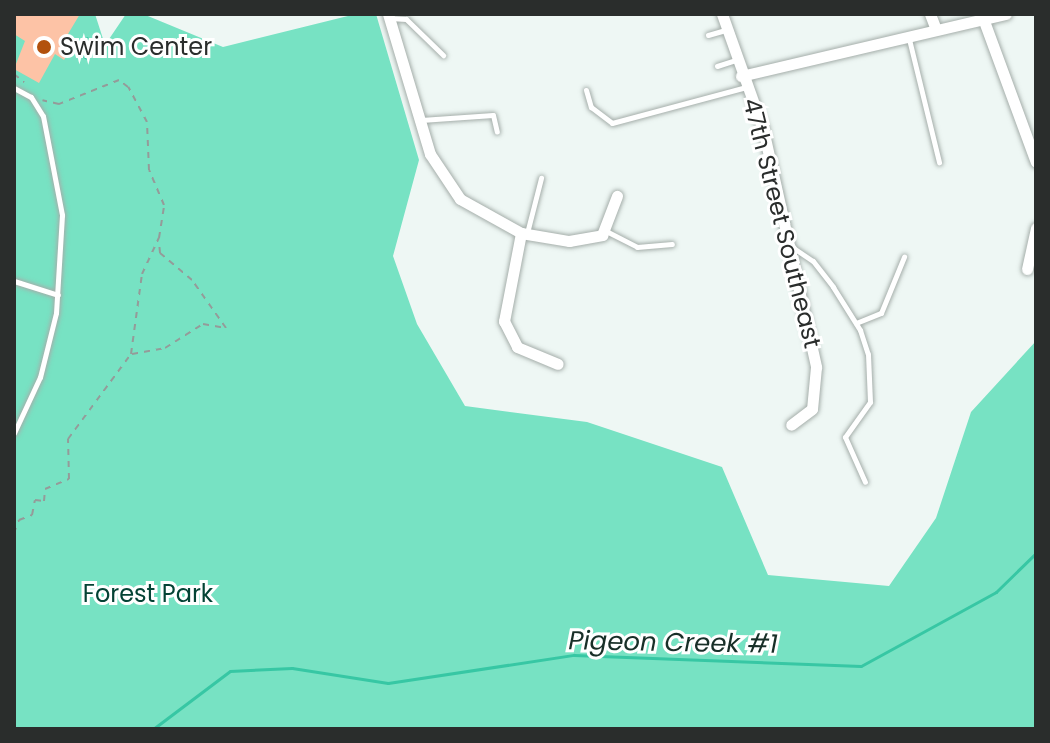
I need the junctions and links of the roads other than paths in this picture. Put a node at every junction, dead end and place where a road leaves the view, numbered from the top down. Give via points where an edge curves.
1 (722, 14) edge
2 (930, 14) edge
3 (1006, 14) edge
4 (388, 16) edge
5 (984, 21) junction
6 (935, 27) junction
7 (727, 29) junction
8 (908, 34) junction
9 (708, 35) dead end
10 (443, 55) dead end
11 (736, 60) junction
12 (717, 66) dead end
13 (741, 76) junction
14 (749, 87) junction
15 (14, 88) edge
16 (586, 90) dead end
17 (421, 120) junction
18 (497, 132) dead end
19 (939, 162) dead end
20 (1036, 162) edge
21 (541, 178) dead end
22 (617, 196) dead end
23 (1036, 228) edge
24 (606, 231) junction
25 (524, 233) junction
26 (672, 244) dead end
27 (792, 247) junction
28 (904, 257) dead end
29 (1027, 269) dead end
30 (16, 283) edge
31 (58, 295) junction
32 (856, 323) junction
33 (558, 364) dead end
34 (791, 425) dead end
35 (14, 433) edge
36 (865, 482) dead end

1 - 7 street, 47th Street Southeast
2 - 6 street
3 - 5 street
4 - 10 lane via 406,19
4 - 17 street
5 - 6 street
5 - 20 street
6 - 8 street
7 - 9 lane
7 - 11 street, 47th Street Southeast
8 - 13 street
8 - 19 lane
11 - 12 lane
11 - 13 street, 47th Street Southeast
13 - 14 street, 47th Street Southeast
14 - 16 lane via 612,123 591,107
14 - 27 street, 47th Street Southeast
15 - 31 lane via 31,97 51,141 62,215
17 - 18 lane via 493,115
17 - 25 street via 441,177 460,199
21 - 25 lane
22 - 24 street
23 - 29 street
24 - 25 street via 589,240 569,241
24 - 26 lane via 637,247
25 - 33 street via 504,321 517,347
27 - 32 lane via 813,261
27 - 34 street, 47th Street Southeast via 818,385 812,409
28 - 32 lane via 881,313
30 - 31 lane
31 - 35 lane via 40,377
32 - 36 lane via 873,384 870,402 845,437

